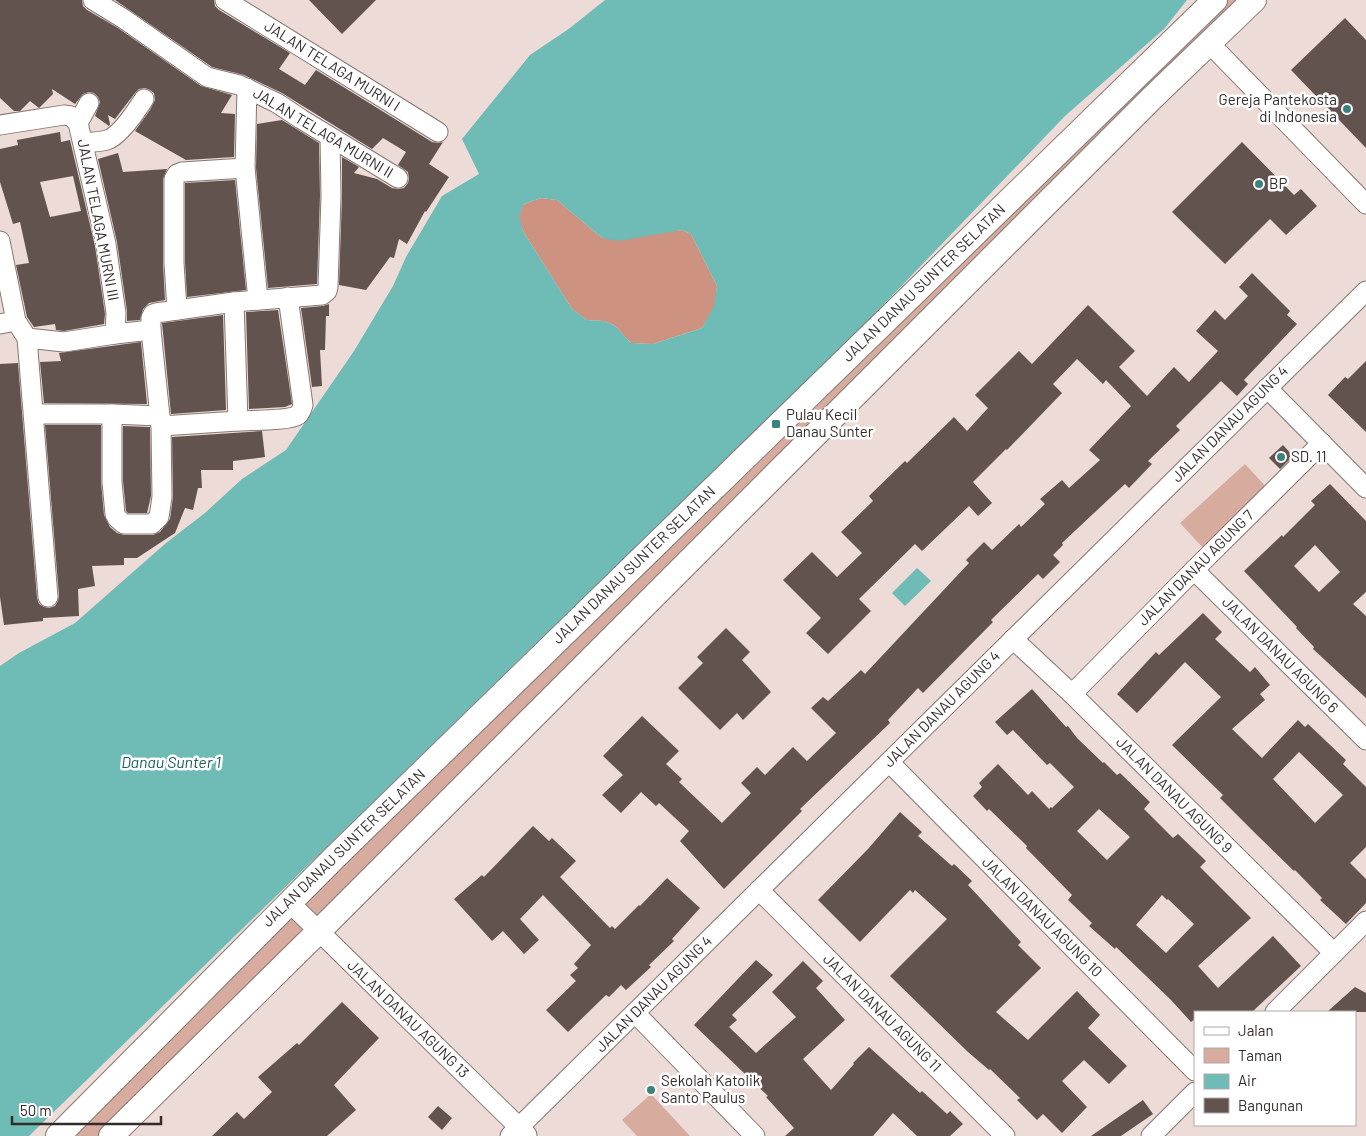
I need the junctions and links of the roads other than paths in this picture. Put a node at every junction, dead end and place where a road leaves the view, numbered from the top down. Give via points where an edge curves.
1 (93, 0) edge
2 (225, 0) edge
3 (1216, 0) edge
4 (1254, 0) edge
5 (1210, 44) junction
6 (247, 88) junction
7 (144, 99) dead end
8 (89, 103) dead end
9 (78, 123) junction
10 (0, 125) edge
11 (438, 132) dead end
12 (330, 137) junction
13 (83, 143) junction
14 (245, 168) junction
15 (398, 178) dead end
16 (1366, 204) edge
17 (0, 241) edge
18 (1366, 291) edge
19 (288, 297) junction
20 (258, 300) junction
21 (234, 302) junction
22 (177, 310) junction
23 (8, 323) edge
24 (152, 330) junction
25 (115, 334) junction
26 (27, 338) junction
27 (1267, 388) junction
28 (34, 414) junction
29 (112, 414) junction
30 (160, 421) junction
31 (238, 421) junction
32 (1322, 443) junction
33 (1366, 488) edge
34 (1194, 570) junction
35 (48, 597) dead end
36 (1013, 639) junction
37 (1072, 694) junction
38 (1366, 740) edge
39 (889, 762) junction
40 (759, 890) junction
41 (289, 902) junction
42 (1366, 921) edge
43 (318, 932) junction
44 (1334, 953) junction
45 (1276, 1011) edge
46 (635, 1012) junction
47 (1194, 1070) edge
48 (1194, 1093) edge
49 (519, 1133) edge
50 (58, 1136) edge
51 (111, 1136) edge
52 (755, 1136) edge
53 (1005, 1136) edge
54 (1151, 1136) edge

1 - 6 street, JALAN TELAGA MURNI II via 207,77
2 - 11 street, JALAN TELAGA MURNI I
3 - 41 street, JALAN DANAU SUNTER SELATAN
4 - 5 street, JALAN DANAU SUNTER SELATAN
5 - 16 street
5 - 43 street, JALAN DANAU SUNTER SELATAN via 1152,98
6 - 12 street, JALAN TELAGA MURNI II via 278,103
6 - 14 street
7 - 13 street via 113,137
8 - 9 street
9 - 10 street, JALAN TELAGA MURNI III via 71,116 64,115
9 - 13 street, JALAN TELAGA MURNI III
12 - 15 street, JALAN TELAGA MURNI II
12 - 19 street via 327,291 322,295
13 - 25 street, JALAN TELAGA MURNI III via 106,244 116,313
14 - 20 street
14 - 22 street via 182,172 174,179
17 - 23 street
18 - 27 street, JALAN DANAU AGUNG 4
19 - 20 street
19 - 31 street via 302,411 288,418
20 - 21 street
21 - 22 street
21 - 31 street
22 - 24 street via 153,314
23 - 26 street
24 - 25 street
24 - 30 street
25 - 26 street via 64,342
26 - 28 street
27 - 32 street
27 - 36 street, JALAN DANAU AGUNG 4
28 - 29 street
28 - 35 street
29 - 30 street
29 - 30 street via 115,514 124,524 152,524 159,518 162,497
30 - 31 street
32 - 33 street
32 - 34 street, JALAN DANAU AGUNG 7
34 - 37 street, JALAN DANAU AGUNG 7
34 - 38 street, JALAN DANAU AGUNG 6
36 - 37 street, JALAN DANAU AGUNG 9
36 - 39 street, JALAN DANAU AGUNG 4
37 - 44 street, JALAN DANAU AGUNG 9
39 - 40 street, JALAN DANAU AGUNG 4
39 - 47 street, JALAN DANAU AGUNG 10
40 - 46 street, JALAN DANAU AGUNG 4
40 - 53 street, JALAN DANAU AGUNG 11
41 - 43 street, JALAN DANAU AGUNG 13
41 - 50 street, JALAN DANAU SUNTER SELATAN
42 - 44 street
43 - 49 street, JALAN DANAU AGUNG 13
43 - 51 street, JALAN DANAU SUNTER SELATAN
44 - 45 street
46 - 49 street, JALAN DANAU AGUNG 4
46 - 52 street
48 - 54 street

